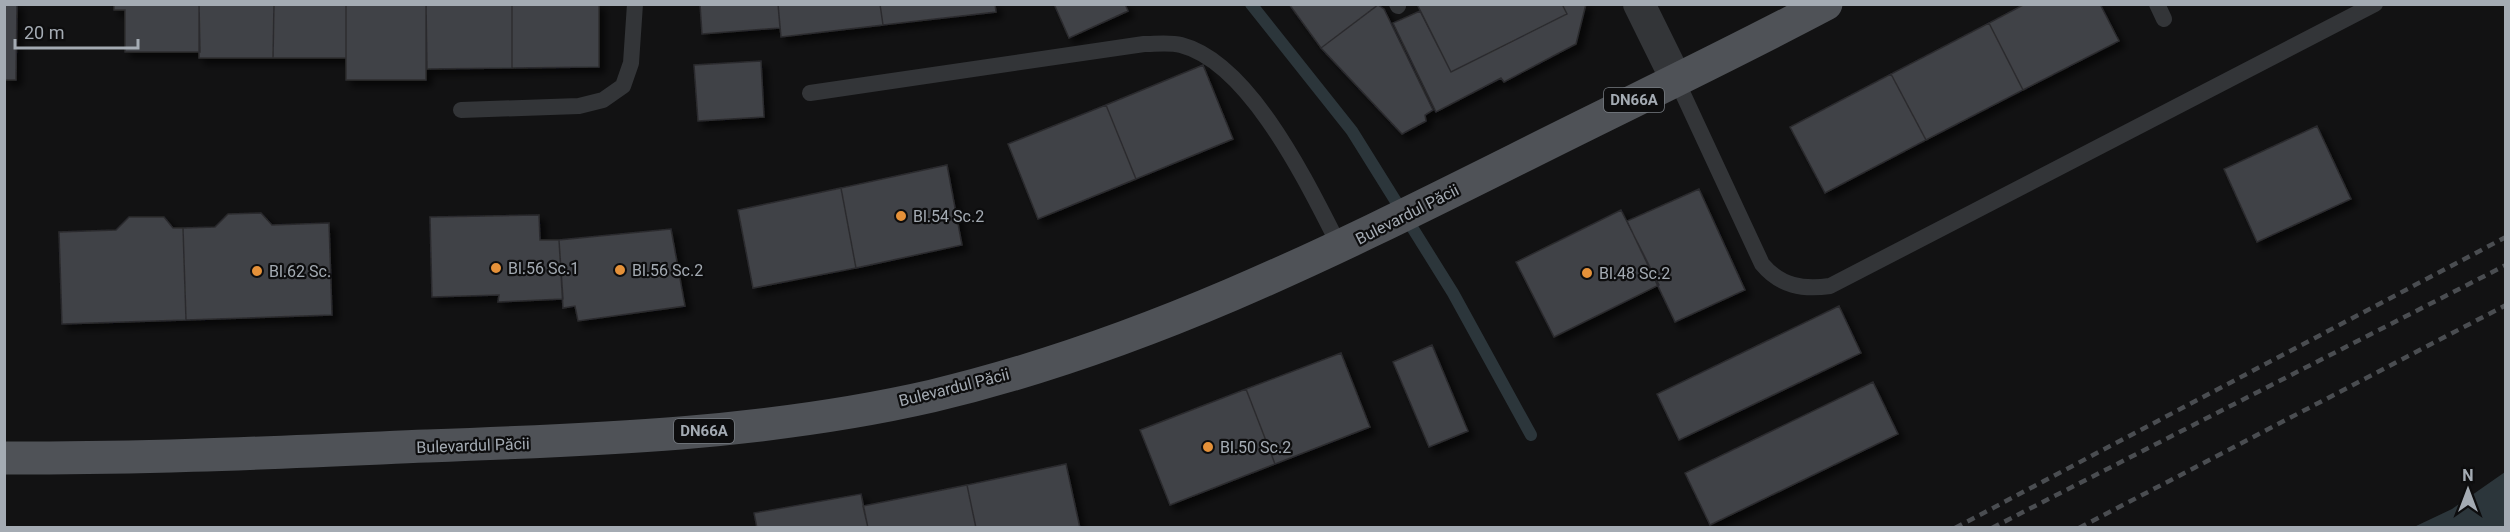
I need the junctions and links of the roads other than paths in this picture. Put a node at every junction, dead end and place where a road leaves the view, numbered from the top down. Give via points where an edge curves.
1 (635, 4) edge
2 (1639, 4) edge
3 (1826, 4) edge
4 (2375, 4) edge
5 (1676, 79) junction
6 (810, 93) dead end
7 (461, 110) dead end
8 (1340, 247) junction
9 (4, 458) edge

1 - 7 lane via 631,63 622,86 603,100 579,106
2 - 5 street
3 - 5 main road, Bulevardul Păcii / DN66A
4 - 5 lane via 1830,286 1808,290 1771,275 1762,264
5 - 8 main road, Bulevardul Păcii / DN66A
6 - 8 lane via 1144,44 1180,45 1212,59 1260,108 1310,188
8 - 9 main road, Bulevardul Păcii / DN66A via 1232,297 1071,356 930,396 828,414 717,430 600,440

